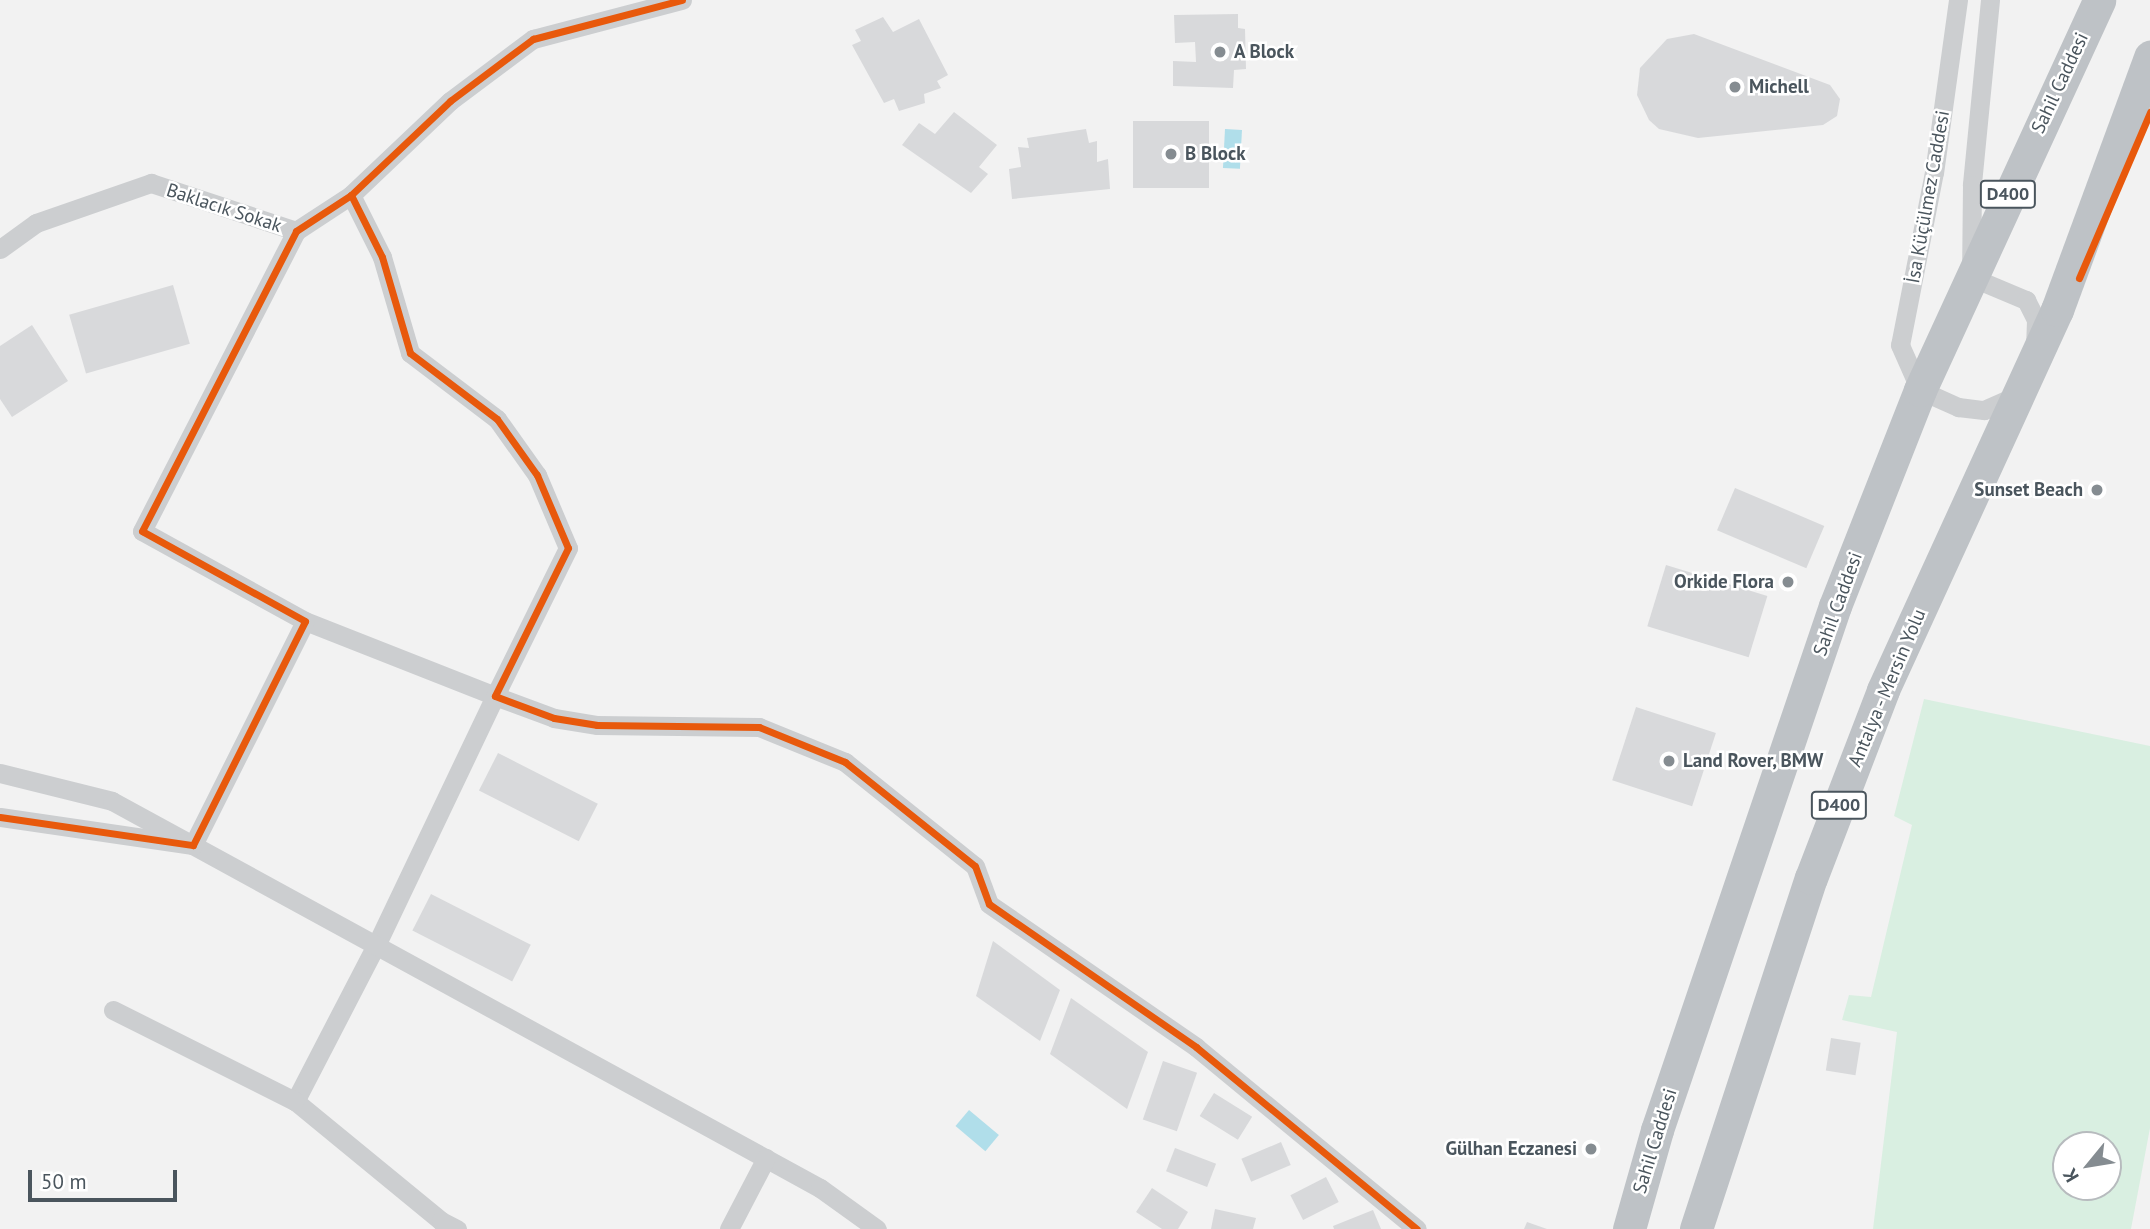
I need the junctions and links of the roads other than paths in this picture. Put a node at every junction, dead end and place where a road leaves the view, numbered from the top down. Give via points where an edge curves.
1 (682, 0) edge
2 (1958, 0) edge
3 (1990, 0) edge
4 (2099, 0) edge
5 (2150, 57) edge
6 (351, 195) junction
7 (296, 231) junction
8 (0, 249) edge
9 (1971, 277) junction
10 (2034, 360) junction
11 (1920, 390) junction
12 (2018, 395) junction
13 (305, 621) junction
14 (495, 696) junction
15 (0, 773) edge
16 (0, 817) edge
17 (193, 845) junction
18 (376, 945) junction
19 (113, 1010) dead end
20 (295, 1101) junction
21 (766, 1158) junction
22 (457, 1229) edge
23 (729, 1229) edge
24 (877, 1229) edge
25 (1418, 1229) edge
26 (1629, 1229) edge
27 (1696, 1229) edge

1 - 6 street via 533,39 450,101
2 - 11 street, İsa Küçülmez Caddesi via 1934,172 1900,345
3 - 9 street, İsa Küçülmez Caddesi via 1972,186
4 - 9 highway, Sahil Caddesi / D400
5 - 10 highway, D400 via 2057,310
6 - 7 street
6 - 14 street via 382,257 410,353 497,419 537,475 568,548
7 - 8 street, Baklacık Sokak via 151,183 36,223
7 - 13 street via 142,531
9 - 10 street via 2026,300 2036,320
9 - 11 highway, Sahil Caddesi / D400
10 - 12 highway, D400
11 - 12 street via 1958,407 1984,410
11 - 26 highway, Sahil Caddesi / D400 via 1835,606 1657,1130
12 - 27 highway, Antalya - Mersin Yolu / D400 via 1878,702 1811,878
13 - 14 street
13 - 17 street
14 - 18 street
14 - 25 street via 554,718 597,726 759,727 845,762 975,866 989,904 1196,1047
15 - 17 street via 112,801
16 - 17 street
17 - 18 street
18 - 20 street
18 - 21 street
19 - 20 street
20 - 22 street via 441,1221
21 - 23 street
21 - 24 street via 820,1188

